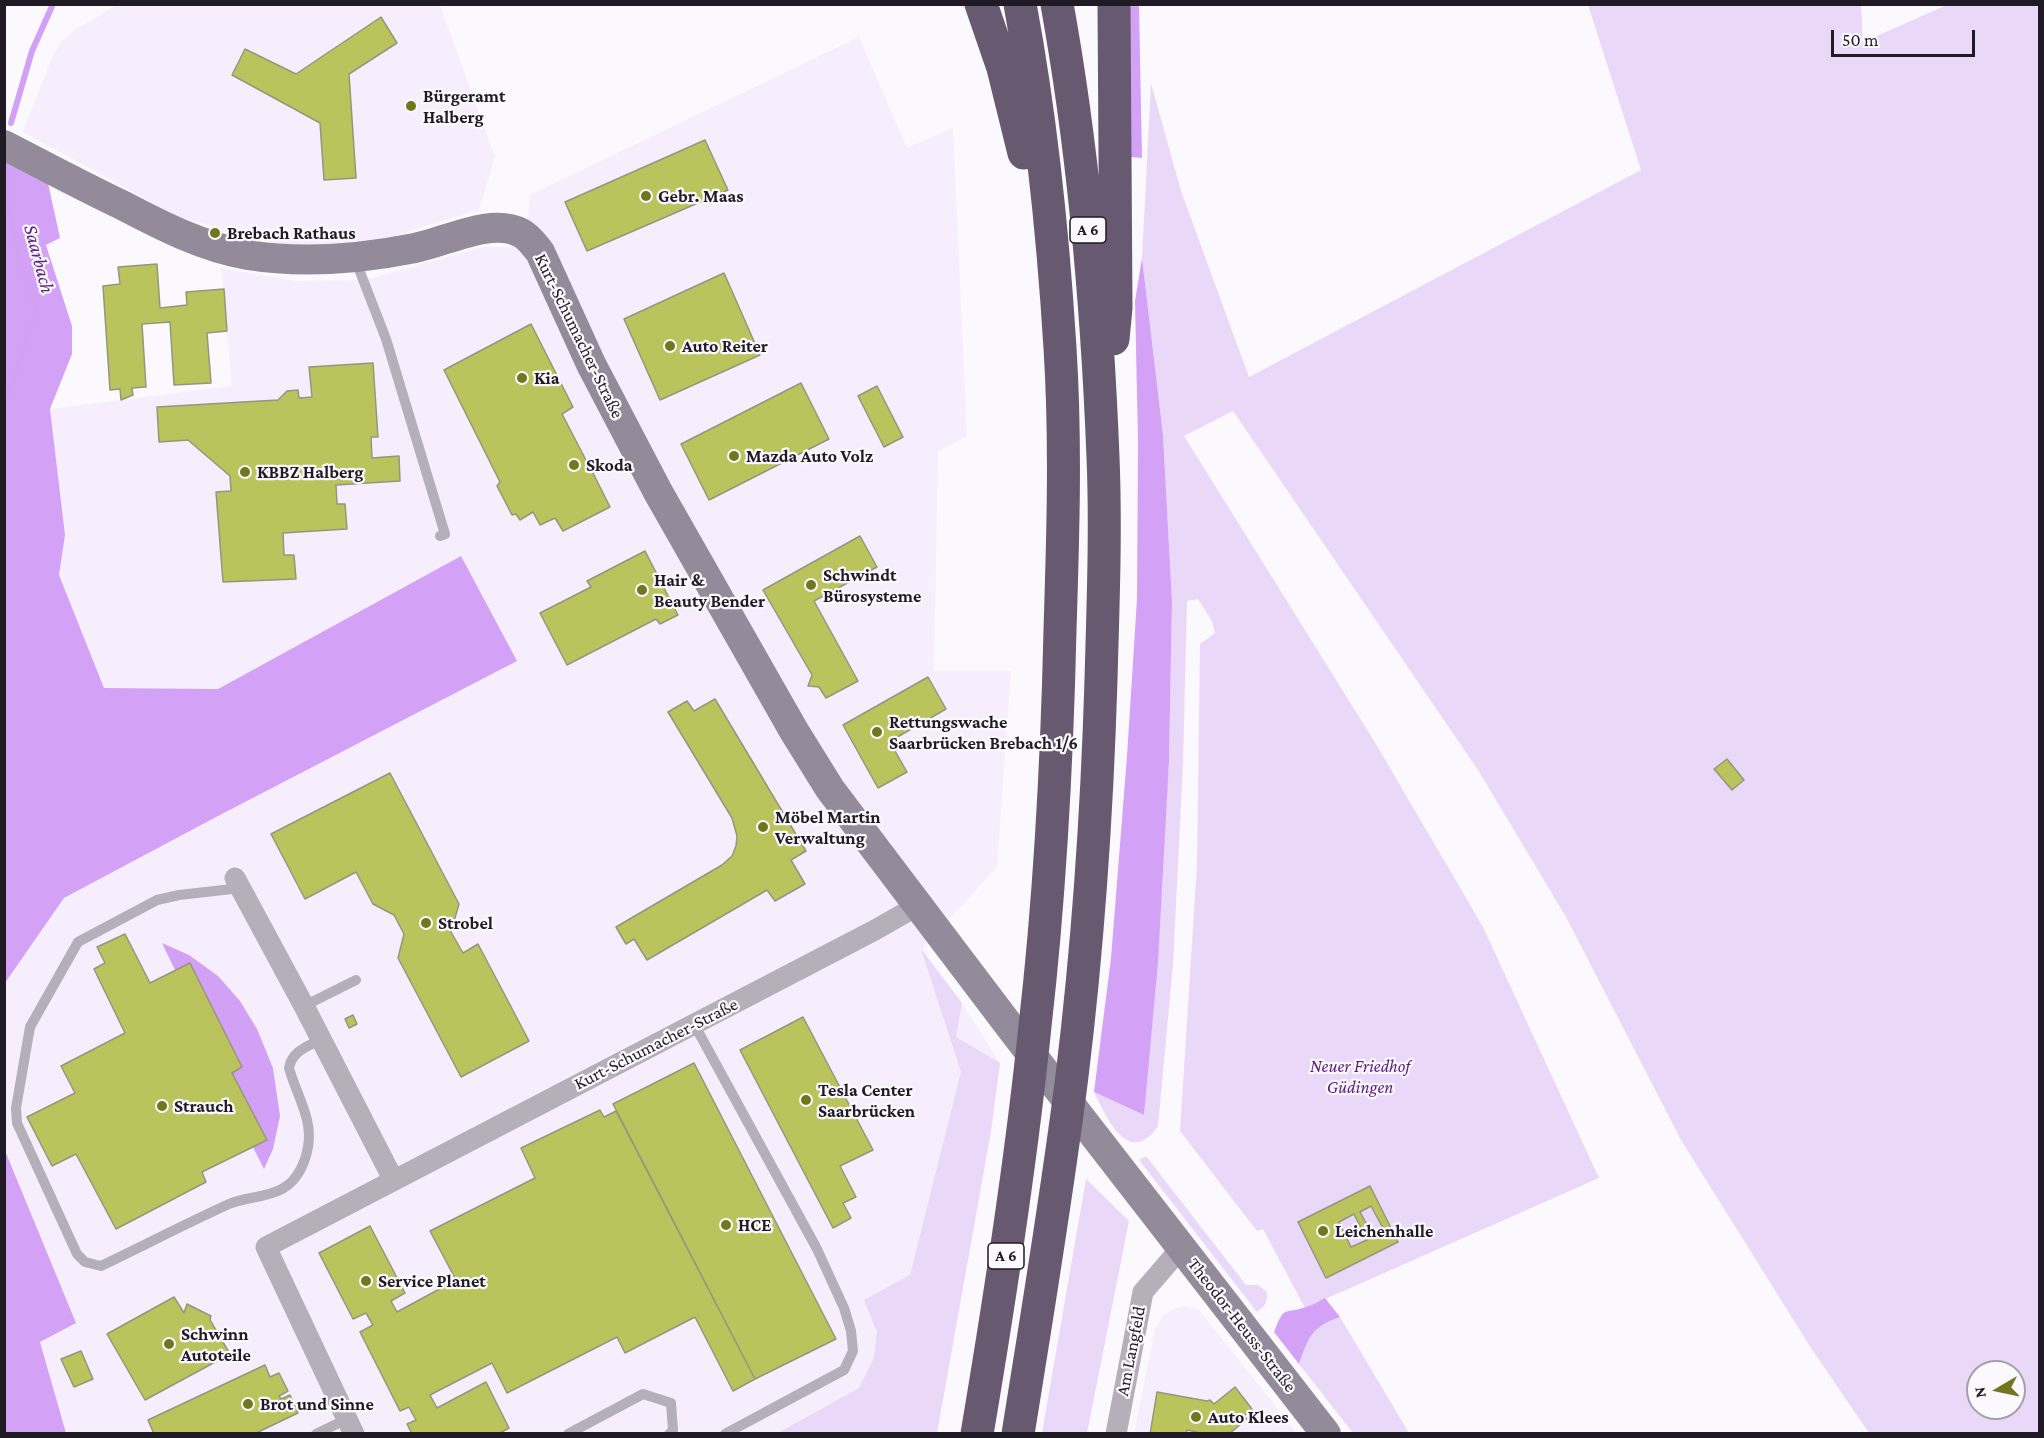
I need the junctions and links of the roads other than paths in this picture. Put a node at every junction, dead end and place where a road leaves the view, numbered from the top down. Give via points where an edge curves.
1 (981, 4) edge
2 (1020, 4) edge
3 (1057, 4) edge
4 (1114, 4) edge
5 (4, 145) edge
6 (355, 258) junction
7 (1054, 265) junction
8 (1103, 458) junction
9 (440, 536) dead end
10 (238, 883) joint
11 (917, 906) junction
12 (356, 980) dead end
13 (304, 1006) junction
14 (694, 1024) junction
15 (321, 1039) junction
16 (393, 1179) junction
17 (1158, 1217) joint
18 (1181, 1248) junction
19 (351, 1426) edge
20 (316, 1434) edge
21 (568, 1434) edge
22 (669, 1434) edge
23 (726, 1434) edge
24 (977, 1434) edge
25 (1018, 1434) edge
26 (1116, 1434) edge
27 (1326, 1434) edge

1 - 7 highway, A 6 via 1003,68
2 - 7 highway, A 6 via 1032,70
3 - 8 highway, A 6 via 1081,159
4 - 8 highway via 1116,308
5 - 6 street, Kurt-Schumacher-Straße via 166,228 206,243 267,257
6 - 9 lane via 386,339 445,534
6 - 11 street, Kurt-Schumacher-Straße via 423,247 500,228 522,234 540,252 627,434 794,731 830,789
7 - 24 highway, A 6 via 1062,422 1057,753 1036,1023 1003,1278
8 - 25 highway, A 6 via 1098,751 1087,928 1072,1079
10 - 13 street
10 - 15 lane via 157,900 78,942 30,1027 16,1108 17,1123 77,1254 85,1262 101,1266 232,1203 268,1195 292,1181 300,1171 308,1138 290,1060
11 - 14 street, Kurt-Schumacher-Straße
11 - 17 street, Kurt-Schumacher-Straße
12 - 13 lane
13 - 15 street
14 - 16 street, Kurt-Schumacher-Straße
14 - 23 lane via 817,1249 844,1308 853,1351 844,1370
15 - 16 street
16 - 19 street, Kurt-Schumacher-Straße via 266,1247
17 - 18 street, Theodor-Heuss-Straße
18 - 26 street, Am Langfeld via 1143,1292
18 - 27 street, Theodor-Heuss-Straße
19 - 20 lane
21 - 22 lane via 643,1394 671,1403 673,1430

